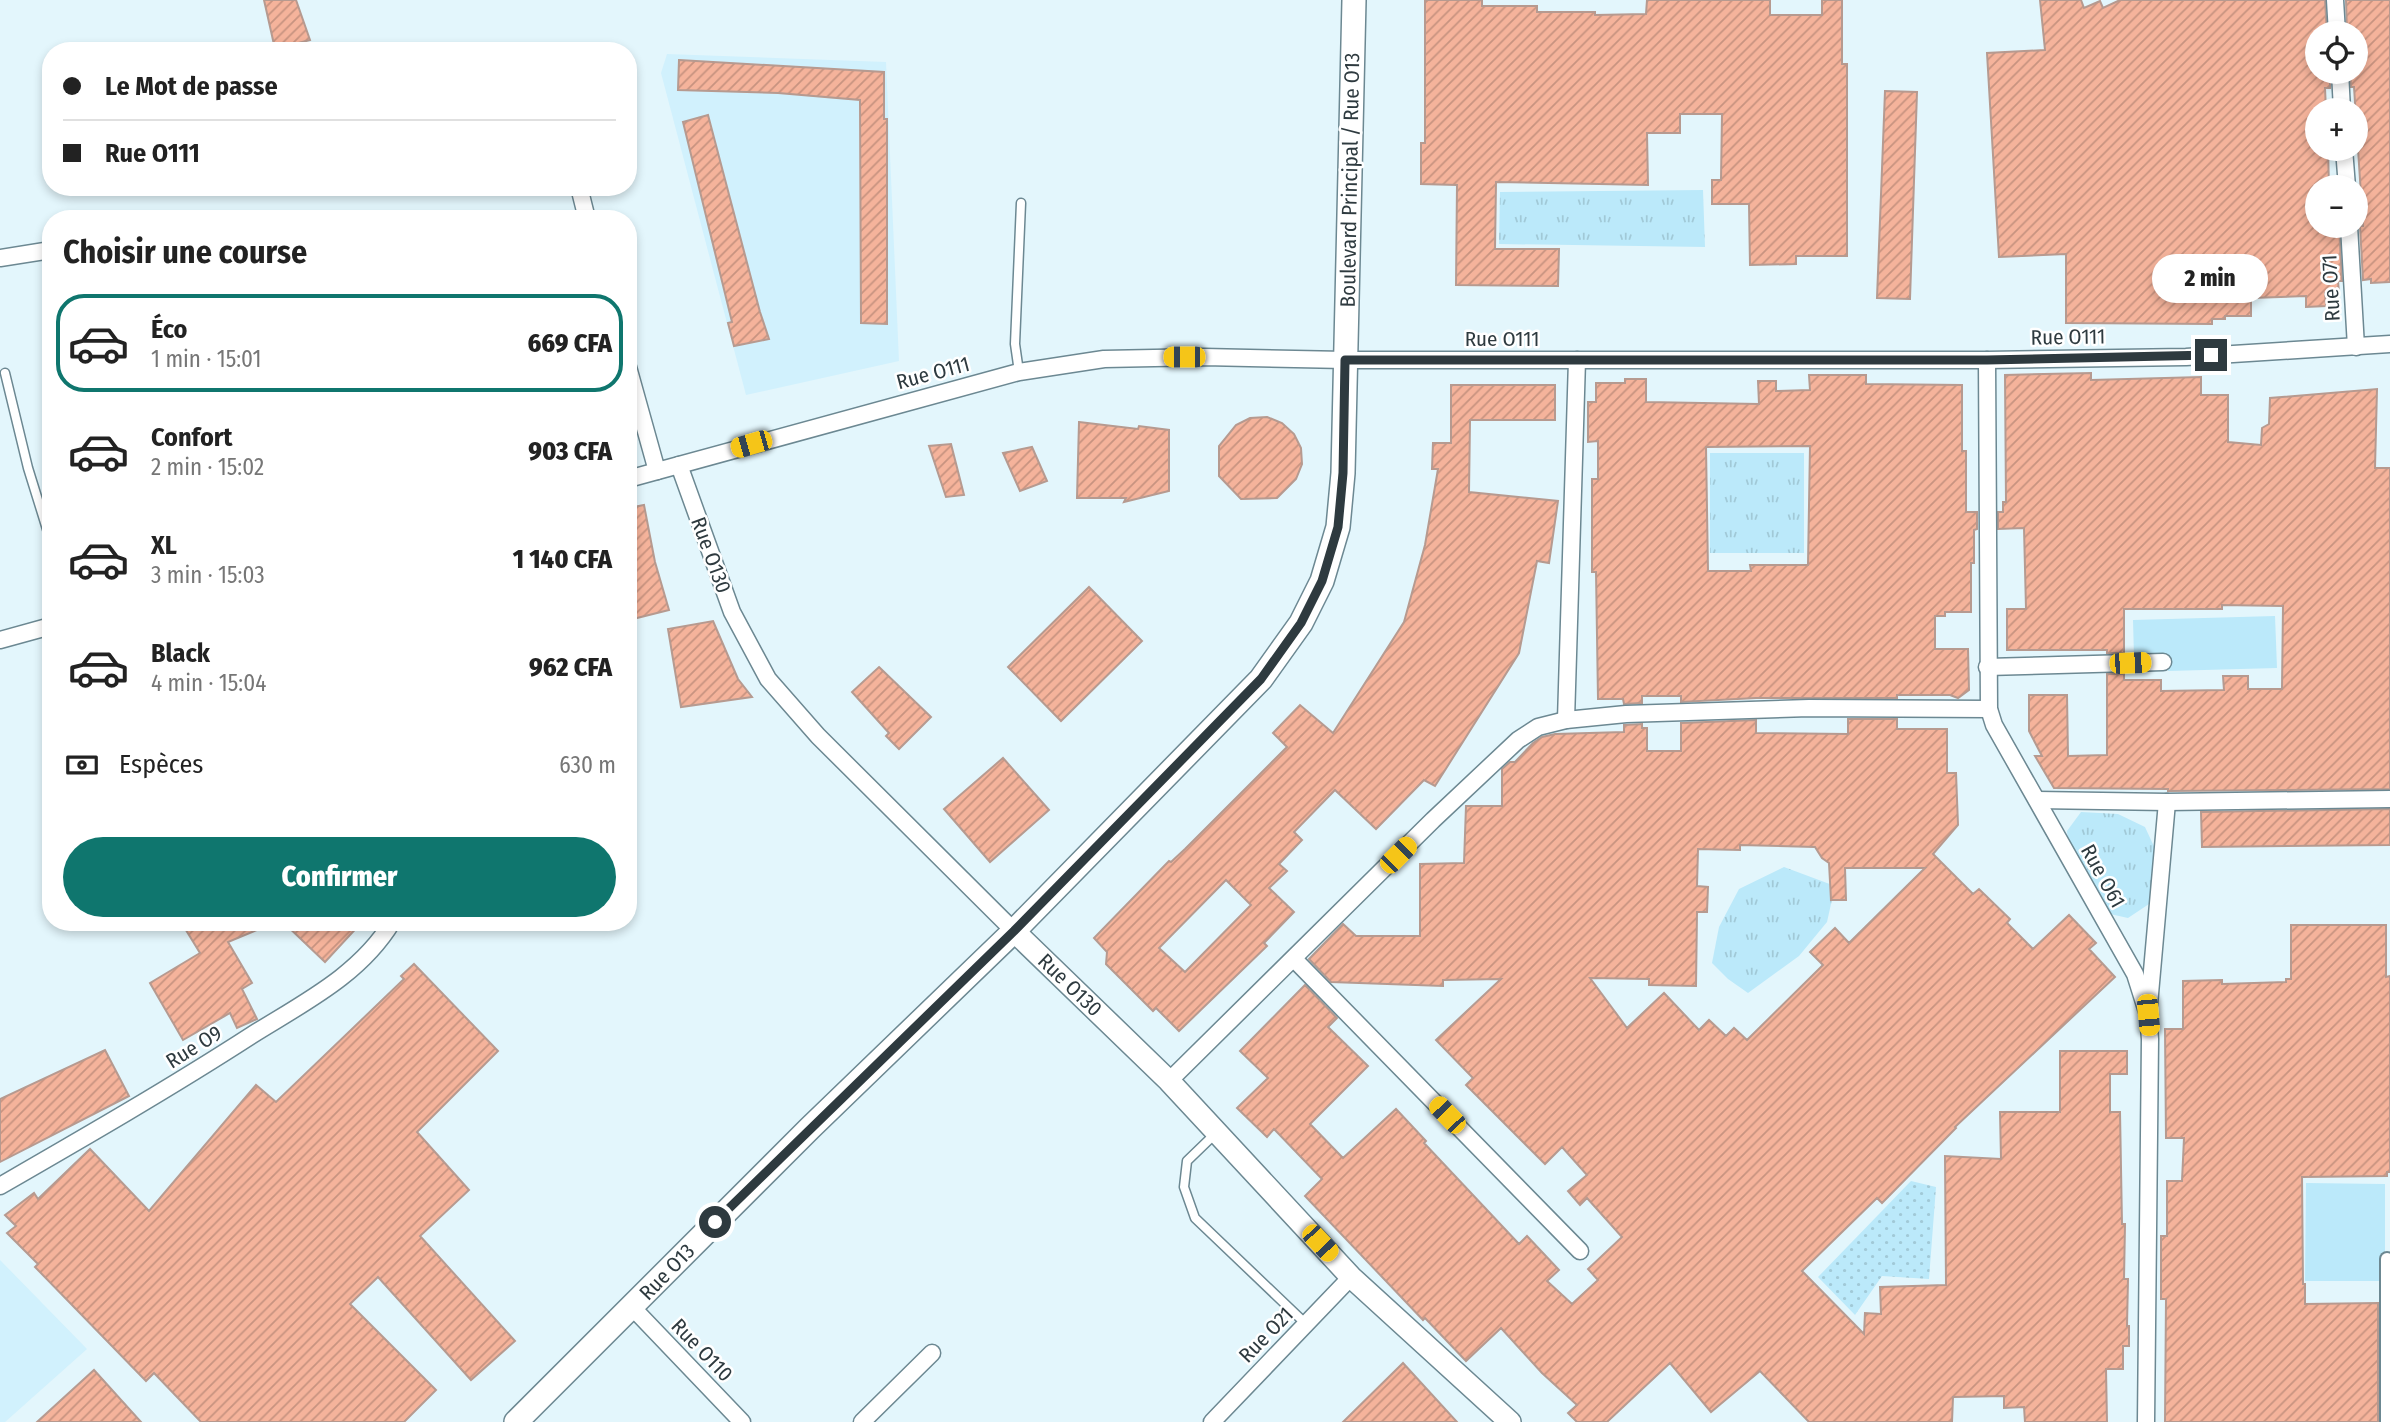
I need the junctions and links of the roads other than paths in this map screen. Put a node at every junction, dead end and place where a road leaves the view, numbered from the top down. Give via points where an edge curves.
1 (1354, 0) edge
2 (2336, 0) edge
3 (2337, 21) edge
4 (1021, 203) dead end
5 (2350, 238) edge
6 (42, 251) edge
7 (0, 258) edge
8 (2390, 344) edge
9 (2356, 347) junction
10 (1345, 360) junction
11 (1577, 360) junction
12 (1987, 360) junction
13 (1019, 372) junction
14 (5, 373) dead end
15 (637, 399) edge
16 (679, 465) junction
17 (657, 471) junction
18 (637, 477) edge
19 (42, 512) edge
20 (42, 628) edge
21 (0, 640) edge
22 (2163, 662) dead end
23 (1987, 667) junction
24 (1989, 709) junction
25 (1566, 720) junction
26 (2390, 799) edge
27 (2037, 800) junction
28 (2167, 803) junction
29 (387, 931) edge
30 (1014, 931) junction
31 (1294, 959) junction
32 (2148, 1015) junction
33 (1168, 1081) junction
34 (1217, 1132) junction
35 (0, 1186) edge
36 (1580, 1251) dead end
37 (2387, 1259) dead end
38 (1351, 1277) junction
39 (632, 1307) junction
40 (1306, 1324) junction
41 (932, 1353) dead end
42 (516, 1422) edge
43 (742, 1422) edge
44 (862, 1422) edge
45 (1212, 1422) edge
46 (1510, 1422) edge
47 (2146, 1422) edge
48 (2387, 1422) edge

1 - 10 main road, Boulevard Principal / Rue O13
2 - 3 street
4 - 13 lane via 1015,344
5 - 9 street, Rue O71
6 - 7 street
8 - 9 street, Rue O111
9 - 12 street, Rue O111 via 2186,357
10 - 11 street, Rue O111
10 - 13 street, Rue O111 via 1144,357
10 - 30 main road, Rue O13 via 1338,527 1322,581 1301,623 1261,679
11 - 12 street, Rue O111
11 - 25 street
12 - 23 street, Rue O61
13 - 16 street, Rue O111
14 - 19 lane
15 - 17 street
16 - 17 street, Rue O111
16 - 30 street, Rue O130 via 732,612 768,678 818,736
17 - 18 street, Rue O111
20 - 21 street
22 - 23 street
23 - 24 street, Rue O61
24 - 25 street via 1809,709
24 - 27 street, Rue O61
25 - 31 street via 1538,727 1518,740
26 - 28 street
27 - 28 street
27 - 32 street, Rue O61 via 2135,974
28 - 32 street
29 - 35 street, Rue O9 via 347,975 170,1087
30 - 33 street, Rue O130
30 - 39 main road, Rue O13
31 - 33 street
31 - 36 street
32 - 47 street, Rue O61
33 - 34 street, Rue O130
34 - 38 street, Rue O130
34 - 40 lane via 1187,1161 1184,1187 1195,1218
37 - 48 street
38 - 40 street, Rue O21
38 - 46 street, Rue O130
39 - 42 main road, Rue O13
39 - 43 street, Rue O110
40 - 45 street, Rue O21
41 - 44 street

